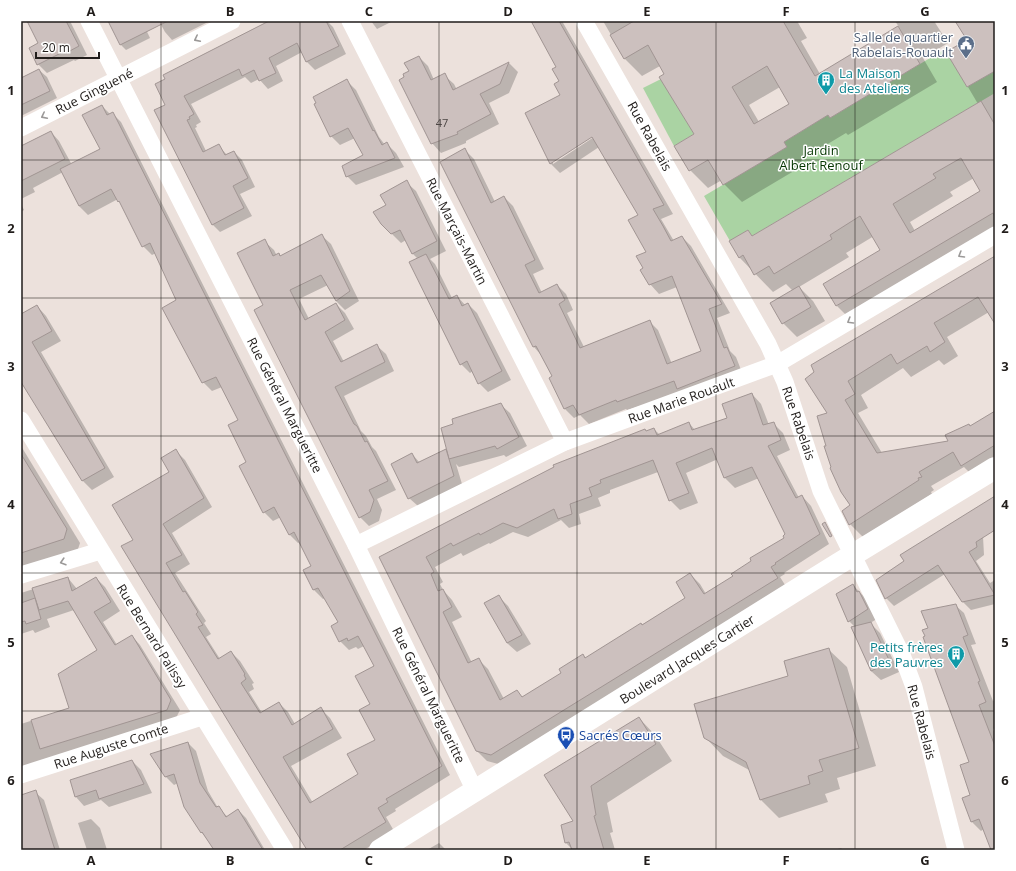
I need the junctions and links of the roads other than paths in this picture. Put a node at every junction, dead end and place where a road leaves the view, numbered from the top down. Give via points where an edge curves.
1 (90, 21) edge
2 (232, 21) edge
3 (350, 21) edge
4 (584, 21) edge
5 (118, 78) junction
6 (21, 128) edge
7 (995, 235) edge
8 (777, 364) junction
9 (21, 420) edge
10 (565, 442) junction
11 (995, 468) edge
12 (356, 545) junction
13 (100, 551) junction
14 (853, 555) junction
15 (21, 575) edge
16 (202, 717) junction
17 (21, 775) edge
18 (475, 791) junction
19 (285, 850) edge
20 (380, 850) edge
21 (956, 850) edge

1 - 5 street, Rue Général Margueritte
2 -> 5 street, Rue Ginguené
3 - 10 street, Rue Marçais-Martin
4 - 8 street, Rue Rabelais
5 -> 6 street, Rue Ginguené
5 - 12 street, Rue Général Margueritte
7 -> 8 street, Rue Marie Rouault
8 - 10 street, Rue Marie Rouault
8 - 14 street, Rue Rabelais via 822,491
9 - 13 street, Rue Bernard Palissy
10 - 12 street, Rue Marie Rouault
11 - 14 street, Boulevard Jacques Cartier
12 - 18 street, Rue Général Margueritte
13 -> 15 street
13 - 16 street, Rue Bernard Palissy
14 - 18 street, Boulevard Jacques Cartier
14 - 21 street, Rue Rabelais via 909,672
16 - 17 street, Rue Auguste Comte
16 - 19 street, Rue Bernard Palissy
18 - 20 street, Boulevard Jacques Cartier

